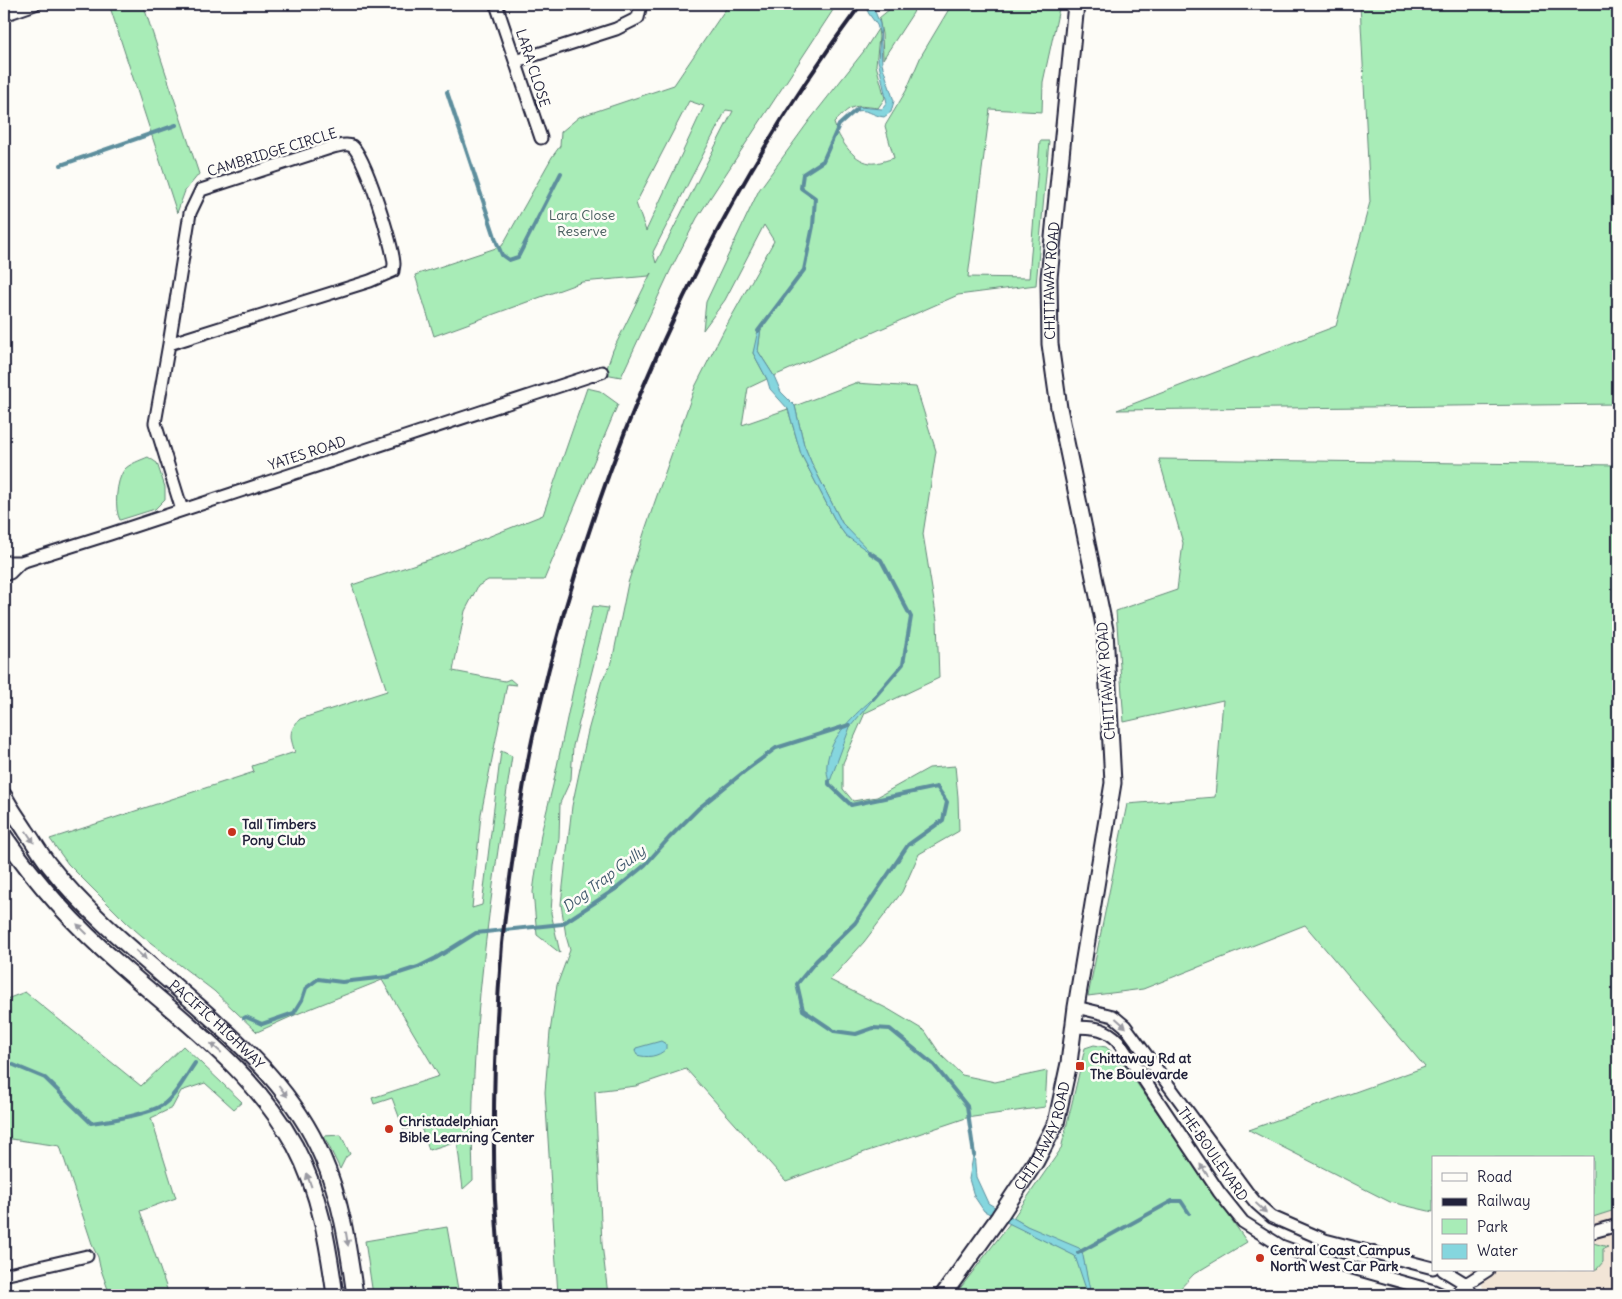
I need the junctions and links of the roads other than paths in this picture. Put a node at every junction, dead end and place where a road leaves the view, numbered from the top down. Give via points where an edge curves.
1 (36, 4) edge
2 (641, 4) edge
3 (1076, 4) edge
4 (498, 7) dead end
5 (5, 14) edge
6 (516, 61) junction
7 (540, 138) dead end
8 (169, 344) junction
9 (602, 372) dead end
10 (182, 510) junction
11 (4, 562) edge
12 (21, 562) junction
13 (4, 575) edge
14 (4, 796) edge
15 (4, 836) edge
16 (1076, 1007) junction
17 (1073, 1027) junction
18 (1618, 1225) edge
19 (1594, 1232) edge
20 (87, 1256) dead end
21 (1432, 1268) edge
22 (1446, 1272) edge
23 (1485, 1272) edge
24 (4, 1275) edge
25 (1466, 1284) junction
26 (335, 1295) edge
27 (355, 1295) edge
28 (943, 1295) edge
29 (1443, 1295) edge
30 (1455, 1295) edge
31 (1472, 1295) edge

1 - 5 street
2 - 6 street via 638,18 616,29
3 - 16 main road, CHITTAWAY ROAD via 1049,278 1049,326 1058,400 1105,630 1113,783
4 - 6 street, LARA CLOSE
6 - 7 street, LARA CLOSE
8 - 8 street, CAMBRIDGE CIRCLE via 393,271 387,235 366,168 352,147 345,144 333,147 201,190 190,213
8 - 10 street, CAMBRIDGE CIRCLE via 155,423
9 - 10 street, YATES ROAD
10 - 12 street, YATES ROAD
11 - 12 street, YATES ROAD
12 - 13 street, YATES ROAD
14 -> 27 main road, PACIFIC HIGHWAY via 50,866 95,915 219,1024 255,1059 297,1110 332,1180 347,1235
26 -> 15 main road, PACIFIC HIGHWAY via 328,1244 317,1203 304,1164 276,1114 223,1054 119,964 56,903
16 - 17 main road, CHITTAWAY ROAD
16 -> 21 street, THE BOULEVARD via 1113,1016 1126,1026 1247,1192 1272,1217 1325,1240
17 - 28 main road, CHITTAWAY ROAD via 1056,1123 1036,1162 1000,1217
29 -> 17 street, THE BOULEVARD via 1281,1246 1243,1222 1230,1208 1118,1041 1101,1029
18 - 19 street
20 - 24 street
22 - 25 street
23 - 25 street
25 - 30 street
25 - 31 street

